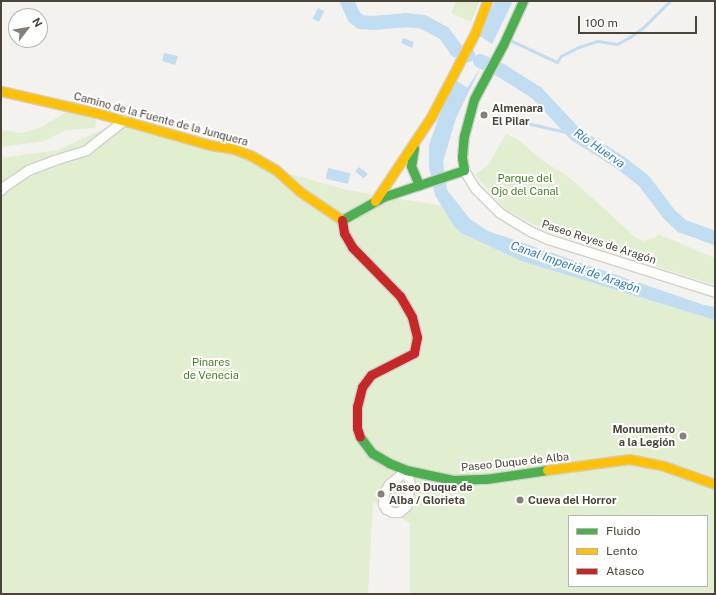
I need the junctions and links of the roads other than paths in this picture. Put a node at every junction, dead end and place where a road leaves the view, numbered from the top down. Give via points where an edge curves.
1 (487, 1) edge
2 (523, 1) edge
3 (1, 91) edge
4 (124, 120) junction
5 (417, 140) junction
6 (464, 170) junction
7 (423, 184) junction
8 (1, 190) edge
9 (375, 201) junction
10 (342, 220) junction
11 (715, 292) edge
12 (406, 470) junction
13 (422, 474) junction
14 (410, 484) junction
15 (715, 484) edge

1 - 5 street via 475,33
2 - 6 street, Paseo Reyes de Aragón via 471,107 462,157
3 - 4 street, Camino de la Fuente de la Junquera
4 - 8 street via 86,150 28,170
4 - 10 street, Camino de la Fuente de la Junquera via 250,155 276,170 299,191
5 - 7 street via 411,166
5 - 9 street
6 - 7 street
6 - 11 street, Paseo Reyes de Aragón via 475,188 495,208 532,232
7 - 9 street
9 - 10 street
10 - 12 street, Paseo Duque de Alba via 344,234 352,247 395,289 409,311 415,328 417,337 414,353 371,375 362,387 357,407 357,428 366,446 380,458
12 - 13 street, Paseo Duque de Alba
12 - 14 street
12 - 14 street via 386,490 383,504 386,509 395,513 405,508
13 - 14 street
13 - 15 street, Paseo Duque de Alba via 453,480 486,479 629,459 664,466

